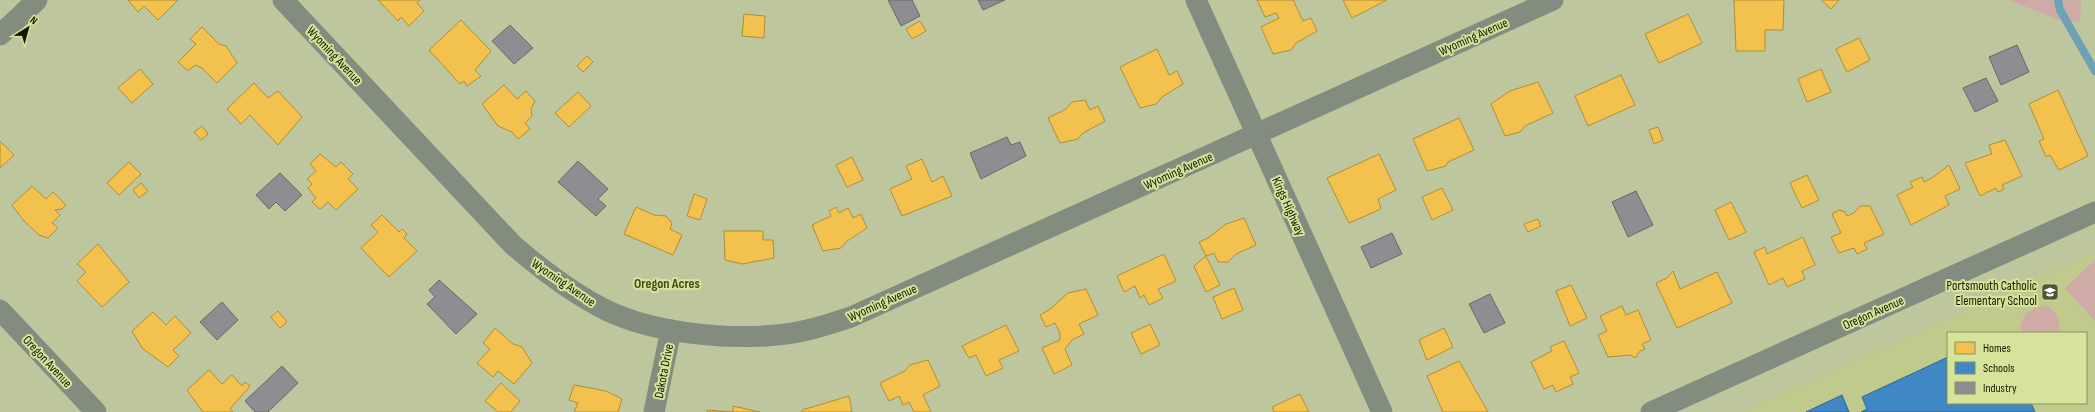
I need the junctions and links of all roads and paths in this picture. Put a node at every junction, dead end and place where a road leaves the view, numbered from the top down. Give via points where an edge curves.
1 (37, 0) edge
2 (283, 0) edge
3 (1196, 0) edge
4 (1553, 0) edge
5 (0, 35) edge
6 (1257, 135) junction
7 (2095, 212) edge
8 (0, 310) edge
9 (671, 330) junction
10 (96, 412) edge
11 (654, 412) edge
12 (1382, 412) edge
13 (1651, 412) edge

1 - 5 street
2 - 9 street, Wyoming Avenue via 513,245 548,275 608,311
3 - 6 street, Kings Highway
4 - 6 street, Wyoming Avenue
6 - 9 street, Wyoming Avenue via 838,321 778,335 728,338
6 - 12 street, Kings Highway
7 - 13 street, Oregon Avenue
8 - 10 street, Oregon Avenue
9 - 11 street, Dakota Drive

